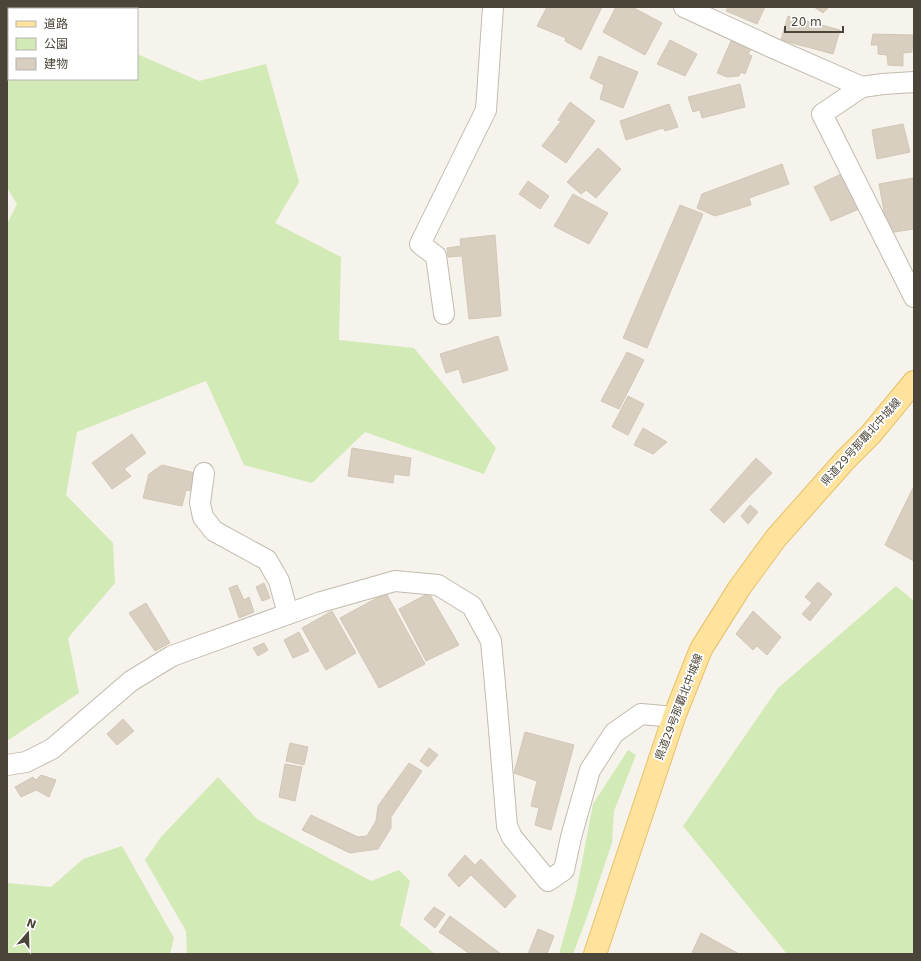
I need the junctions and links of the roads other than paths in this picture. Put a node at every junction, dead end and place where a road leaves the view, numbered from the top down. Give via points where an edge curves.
1 (493, 7) edge
2 (684, 7) edge
3 (914, 82) edge
4 (862, 87) junction
5 (914, 297) edge
6 (444, 314) dead end
7 (914, 382) edge
8 (204, 473) dead end
9 (288, 614) junction
10 (674, 717) junction
11 (7, 765) edge
12 (595, 954) edge

1 - 6 street via 486,110 420,244 436,256
2 - 4 street
3 - 4 street
4 - 5 street via 822,114
7 - 10 main road, 県道29号那覇北中城線 via 871,434 776,538 740,587 701,649
8 - 9 street via 200,503 203,517 214,531 267,560 279,581
9 - 10 street via 320,602 395,581 438,585 472,606 491,641 507,826 512,838 548,881 564,870 590,770 614,733 641,714
9 - 11 street via 172,656 130,681 52,749 26,762
10 - 12 main road, 県道29号那覇北中城線

